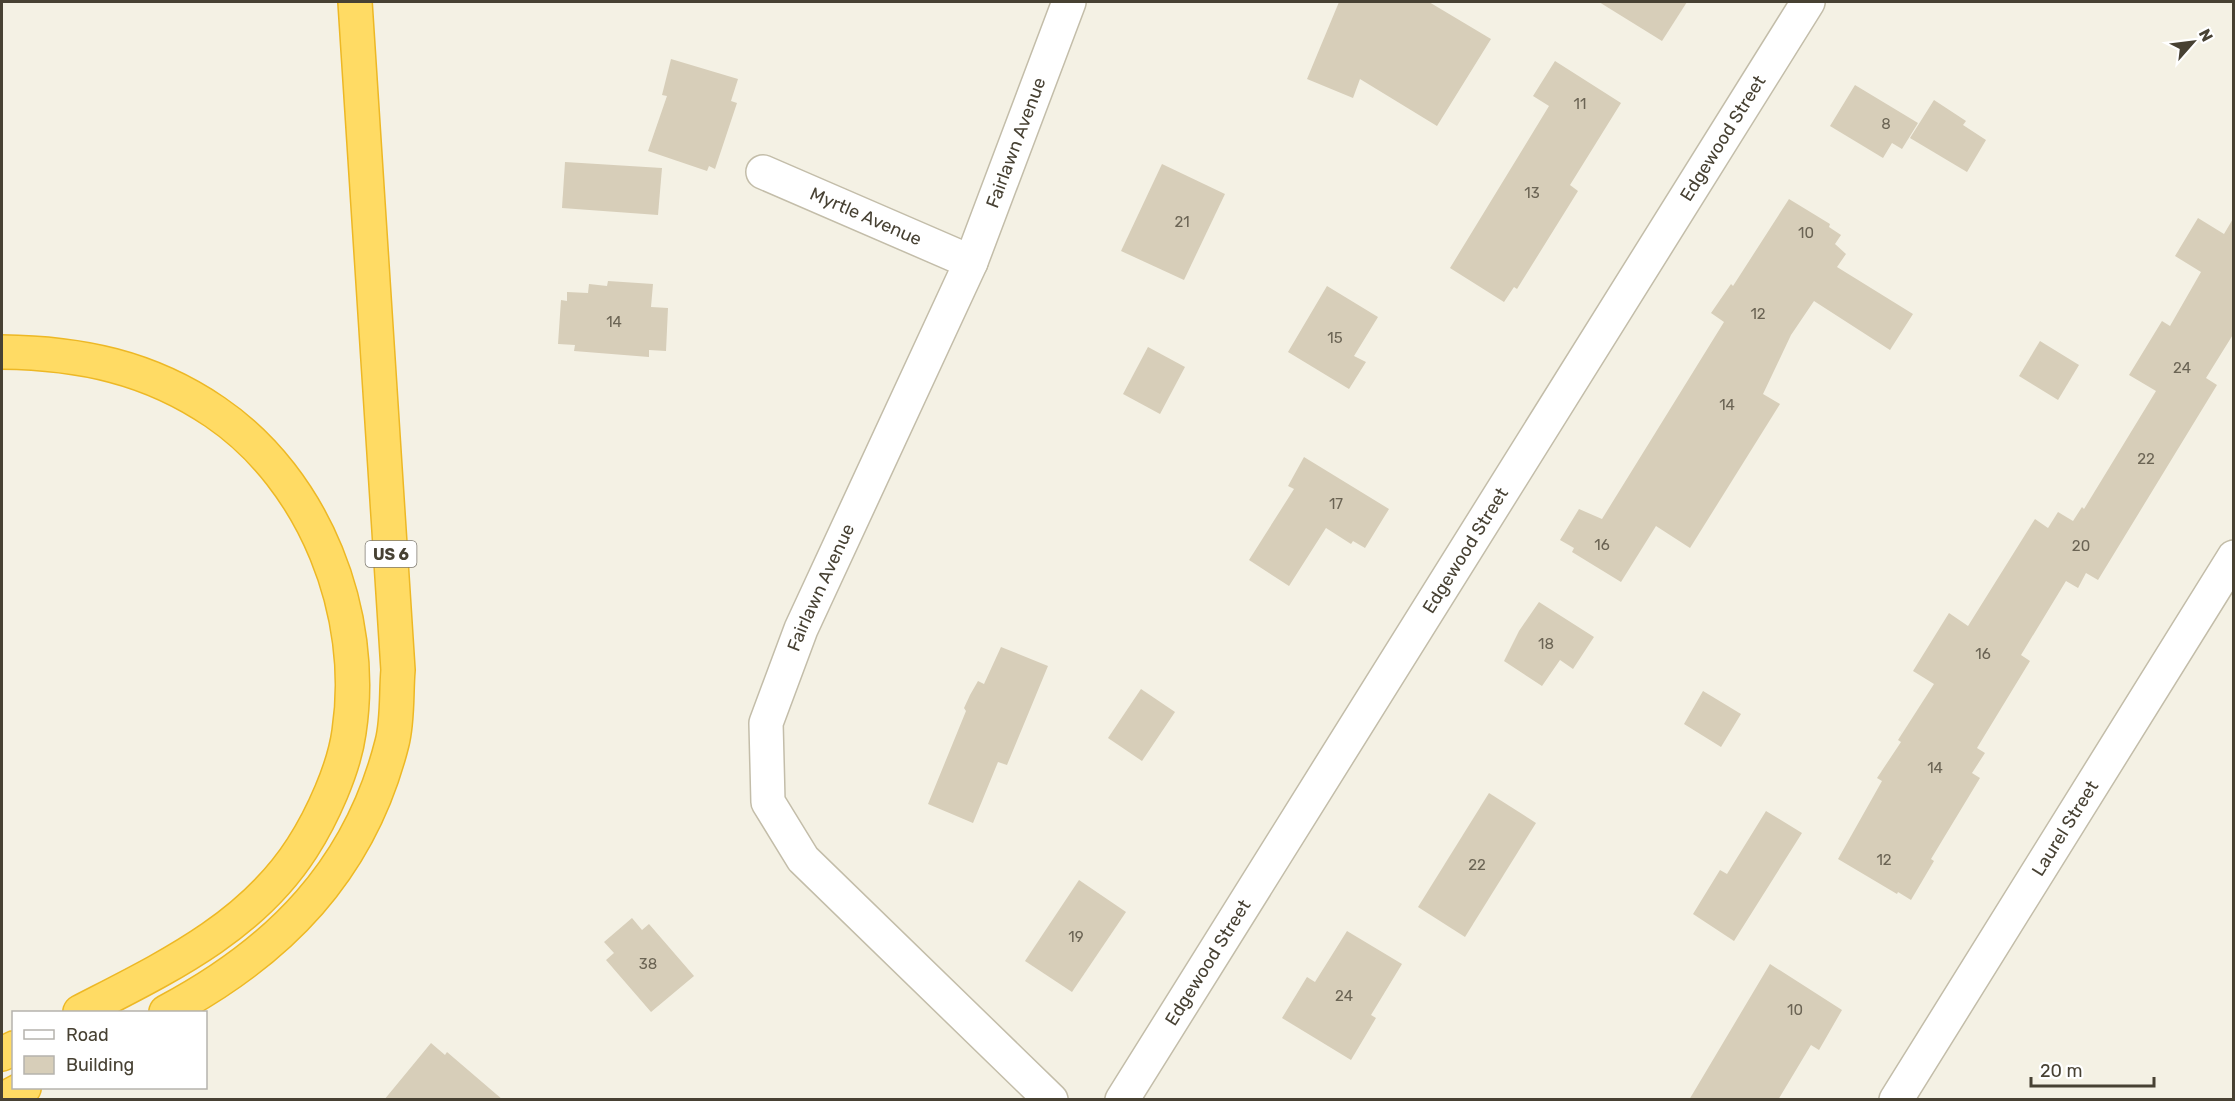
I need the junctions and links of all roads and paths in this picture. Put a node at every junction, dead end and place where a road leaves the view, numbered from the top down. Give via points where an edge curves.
1 (355, 2) edge
2 (1069, 2) edge
3 (1808, 2) edge
4 (763, 172) dead end
5 (971, 262) junction
6 (2, 352) edge
7 (2234, 556) edge
8 (82, 1011) edge
9 (168, 1011) edge
10 (22, 1089) edge
11 (2, 1100) edge
12 (1051, 1100) edge
13 (1122, 1100) edge
14 (1896, 1100) edge

1 - 9 highway, US 6 via 398,670 393,741 369,811 336,869 296,921 252,960
2 - 5 street, Fairlawn Avenue
3 - 13 street, Edgewood Street
4 - 5 street, Myrtle Avenue
5 - 12 street, Fairlawn Avenue via 797,639 766,723 768,802 803,859
6 - 8 highway via 50,353 105,362 165,384 215,412 265,455 302,504 328,556 345,611 353,670 349,734 330,793 302,848 267,893 228,928 180,960
7 - 14 street, Laurel Street
10 - 11 highway

